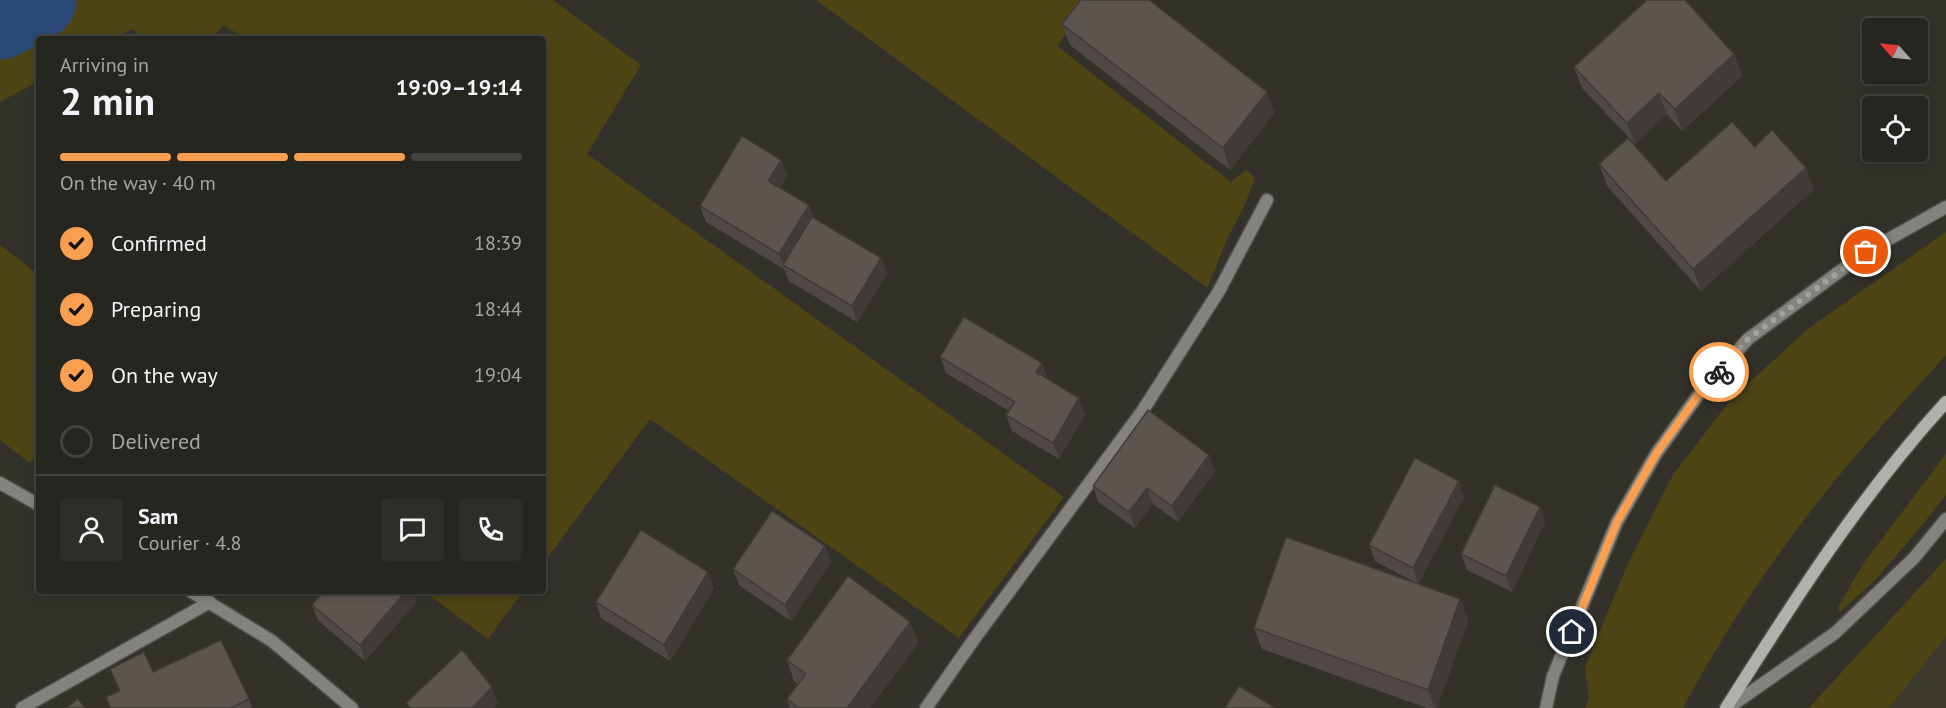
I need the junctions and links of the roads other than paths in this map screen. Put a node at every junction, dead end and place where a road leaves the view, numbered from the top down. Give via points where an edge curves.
1 (1267, 200) dead end
2 (1946, 207) edge
3 (1946, 402) edge
4 (0, 483) edge
5 (36, 502) edge
6 (1946, 519) edge
7 (195, 594) edge
8 (210, 602) junction
9 (22, 708) edge
10 (352, 708) edge
11 (926, 708) edge
12 (1546, 708) edge
13 (1727, 708) edge

1 - 11 street via 1219,291 1143,410
2 - 12 street via 1866,252 1748,339 1699,394 1656,454 1617,522 1553,676
3 - 13 main road via 1866,499 1795,599
4 - 5 street
6 - 13 street via 1914,558 1835,633
7 - 8 street
8 - 9 street
8 - 10 street via 272,641

